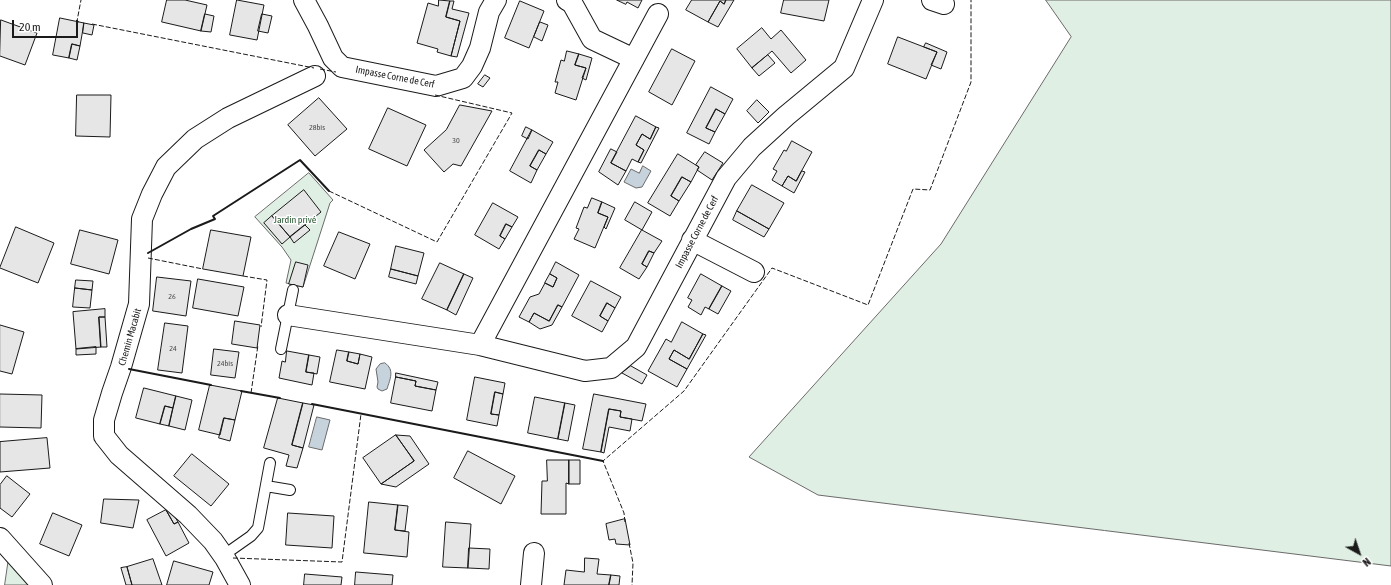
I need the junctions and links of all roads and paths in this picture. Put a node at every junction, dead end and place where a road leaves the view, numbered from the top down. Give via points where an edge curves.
1 (304, 0) edge
2 (496, 0) edge
3 (567, 0) edge
4 (873, 0) edge
5 (658, 14) dead end
6 (634, 58) junction
7 (315, 76) dead end
8 (692, 240) junction
9 (754, 272) dead end
10 (293, 290) dead end
11 (288, 315) junction
12 (480, 345) junction
13 (281, 349) dead end
14 (270, 463) dead end
15 (266, 486) junction
16 (290, 490) dead end
17 (0, 538) edge
18 (534, 553) dead end
19 (224, 555) junction
20 (42, 585) edge
21 (240, 585) edge
22 (531, 585) edge

1 - 2 street, Impasse Corne de Cerf via 333,58 342,67 436,86 463,78 472,66 480,48 489,12
3 - 6 street via 572,3 592,38
4 - 8 street, Impasse Corne de Cerf via 844,68 752,146 726,178
5 - 6 street
6 - 12 street
7 - 19 street, Chemin Macabit via 228,118 195,139 166,167 142,219 139,304 104,420 104,436 118,455 188,515
8 - 9 street
8 - 12 street, Impasse Corne de Cerf via 636,347 611,368 585,371
10 - 11 lane
11 - 12 street, Impasse Corne de Cerf
11 - 13 lane
14 - 15 lane
15 - 16 lane
15 - 19 lane via 258,528
17 - 20 street
18 - 22 street
19 - 21 street, Chemin Macabit

